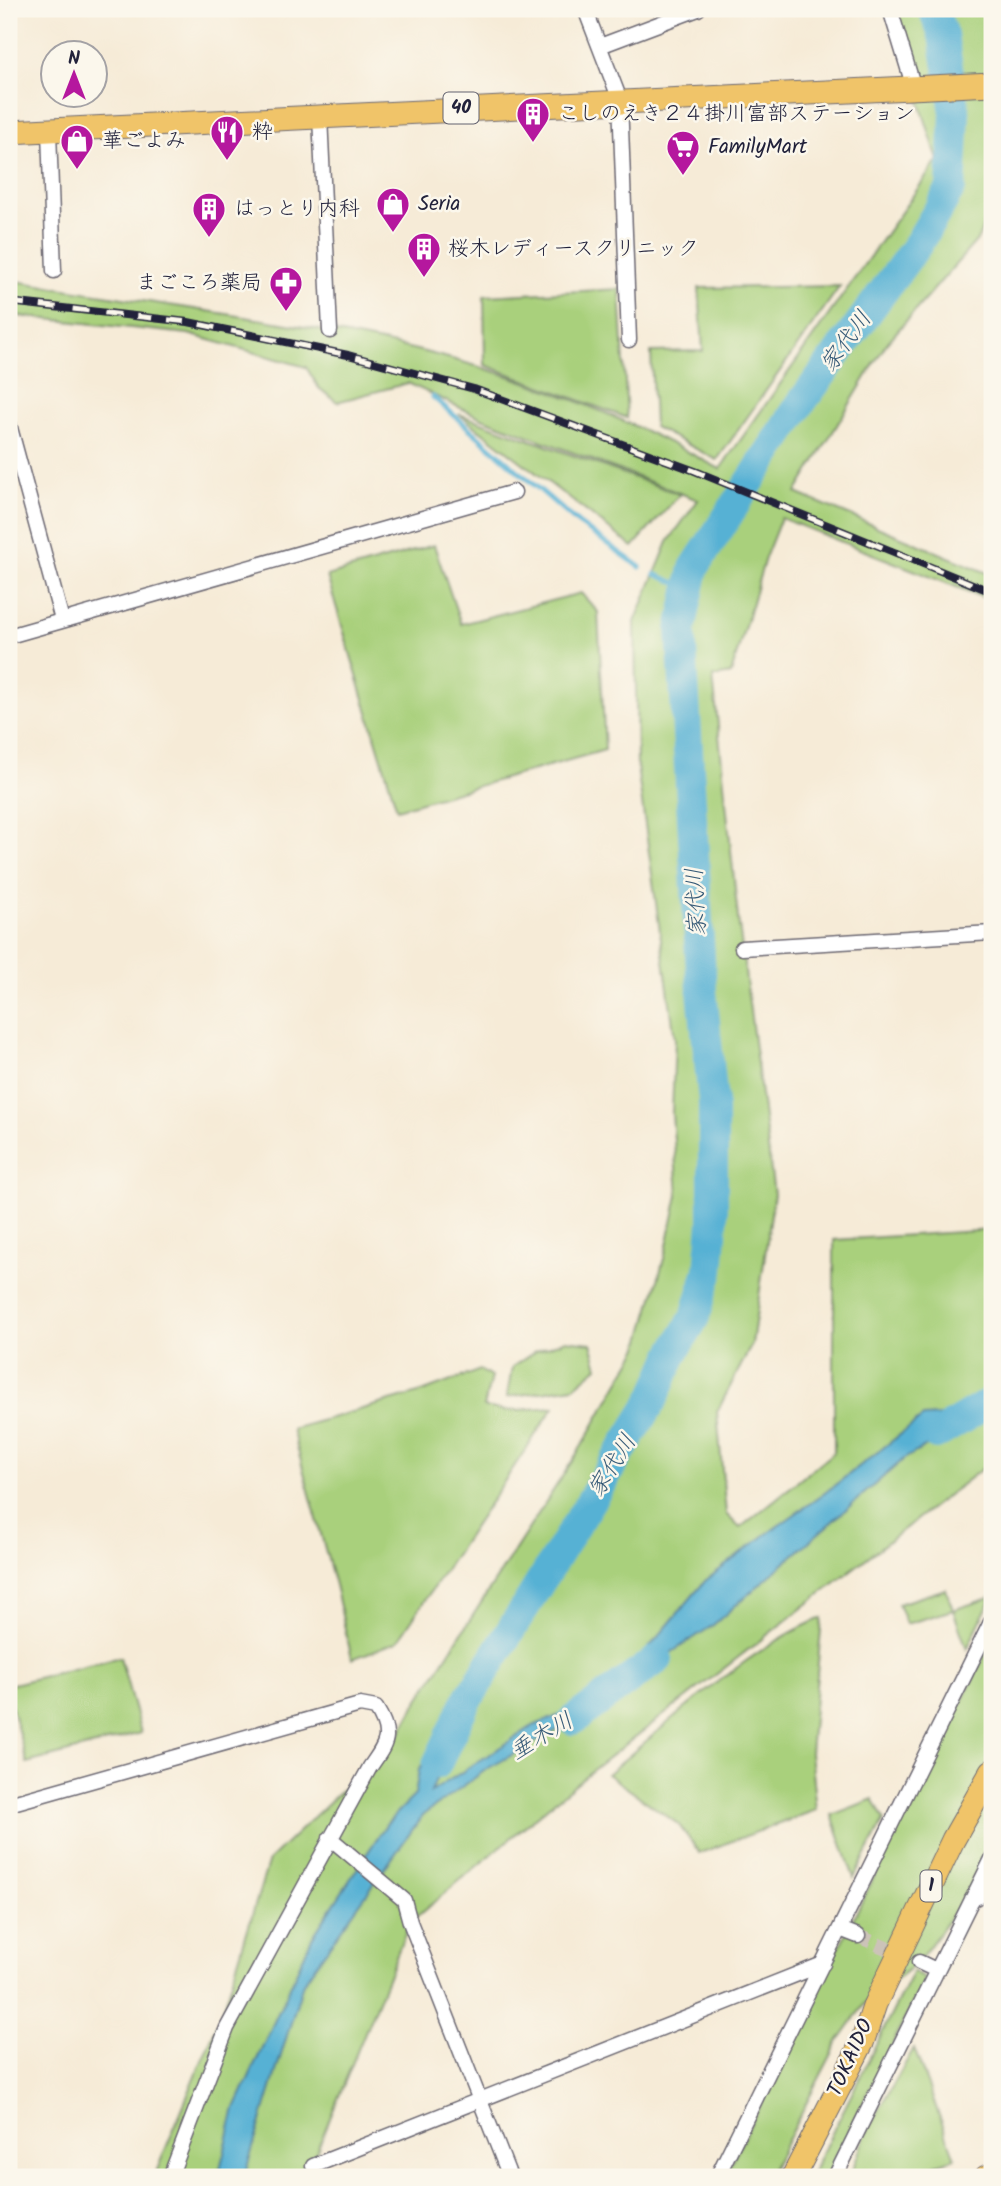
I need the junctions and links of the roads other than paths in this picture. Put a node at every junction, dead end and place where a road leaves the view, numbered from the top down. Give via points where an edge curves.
1 (585, 9) edge
2 (698, 9) edge
3 (890, 9) edge
4 (600, 46) junction
5 (992, 84) edge
6 (914, 88) junction
7 (620, 100) junction
8 (320, 116) junction
9 (49, 131) junction
10 (9, 132) edge
11 (54, 271) dead end
12 (330, 331) dead end
13 (629, 340) dead end
14 (9, 425) edge
15 (514, 492) dead end
16 (62, 621) junction
17 (9, 636) edge
18 (992, 933) edge
19 (742, 948) dead end
20 (992, 1620) edge
21 (992, 1771) edge
22 (9, 1804) edge
23 (330, 1838) junction
24 (992, 1859) edge
25 (992, 1892) edge
26 (972, 1899) junction
27 (840, 1929) junction
28 (858, 1936) tunnel mouth
29 (919, 1962) tunnel mouth
30 (823, 1964) junction
31 (936, 1969) junction
32 (875, 2004) junction
33 (480, 2100) junction
34 (313, 2166) dead end
35 (992, 2175) edge
36 (170, 2177) edge
37 (510, 2177) edge
38 (718, 2177) edge
39 (777, 2177) edge
40 (793, 2177) edge
41 (835, 2177) edge
42 (986, 2177) edge

1 - 4 street
2 - 4 street
3 - 6 street
4 - 7 street
5 - 6 main road, 40
6 - 7 main road, 40
7 - 8 main road, 40
7 - 13 street
8 - 9 main road, 40
8 - 12 street
9 - 10 main road, 40
9 - 11 street
14 - 16 street
15 - 16 street
16 - 17 street
18 - 19 street
20 - 27 street
21 - 32 main road, 1 via 953,1840
22 - 23 street via 360,1705 376,1708 385,1723 387,1743
23 - 33 street via 404,1900
23 - 36 street via 227,2028
24 - 26 street
25 - 26 street
26 - 31 street
27 - 28 street
27 - 30 street
29 - 31 street
30 - 33 street
30 - 38 street
31 - 41 street
32 - 39 main road, TOKAIDO / 1 via 851,2038
32 - 40 main road, TOKAIDO / 1 via 862,2043
33 - 34 street
33 - 37 street
35 - 42 main road

